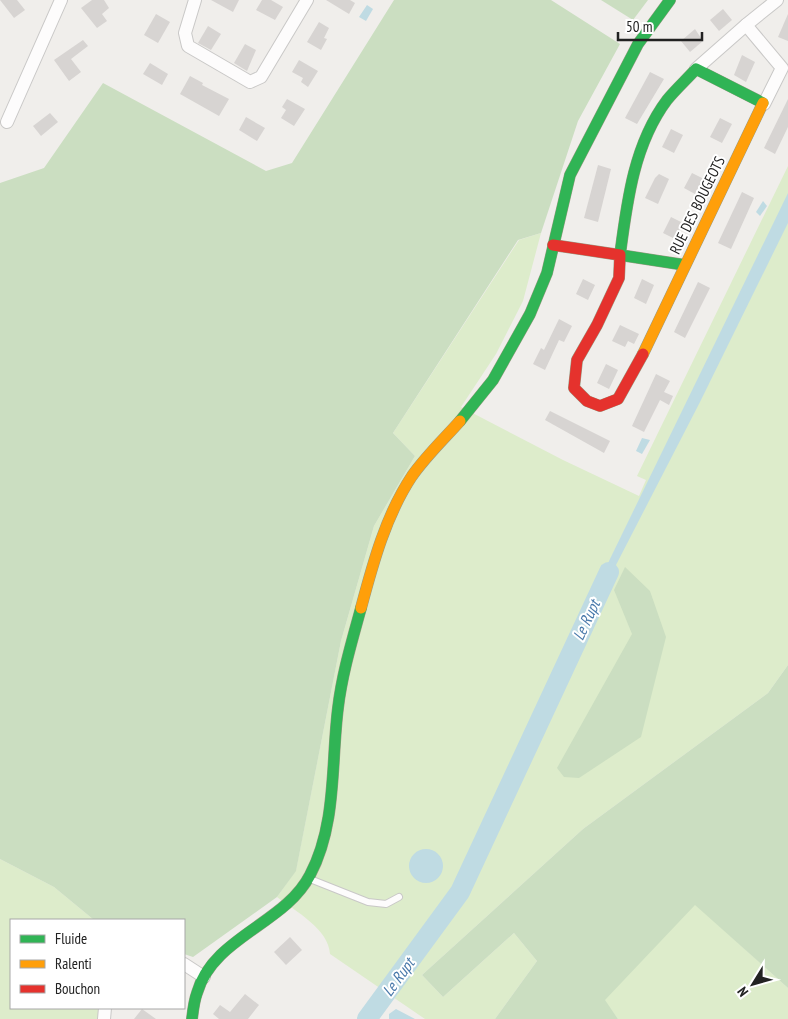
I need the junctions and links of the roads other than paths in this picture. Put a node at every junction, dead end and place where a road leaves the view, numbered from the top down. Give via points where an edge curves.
1 (61, 0) edge
2 (195, 0) edge
3 (307, 0) edge
4 (670, 0) edge
5 (777, 0) edge
6 (746, 25) junction
7 (696, 69) junction
8 (764, 104) junction
9 (7, 122) dead end
10 (553, 245) junction
11 (620, 255) junction
12 (685, 265) junction
13 (309, 879) junction
14 (399, 898) dead end
15 (185, 965) edge
16 (204, 977) junction
17 (192, 1019) edge

1 - 9 street
2 - 3 street via 185,33 188,46 250,82 261,77
4 - 10 main road via 638,44 587,138 564,195
5 - 6 street
6 - 7 street
6 - 8 street via 782,68
7 - 8 main road
7 - 11 main road, RUE DES BOUGEOTS via 667,100 639,148 626,200
8 - 12 main road, RUE DES BOUGEOTS
10 - 11 main road
10 - 13 main road via 536,301 492,382 413,476 394,509 360,606 338,704 325,836
11 - 12 main road
11 - 12 main road, RUE DES BOUGEOTS via 619,278 598,325 577,360 574,388 586,401 600,406 618,399
13 - 14 lane via 368,902 386,904
13 - 16 main road via 278,912 227,948
15 - 16 street
16 - 17 main road via 193,1002

